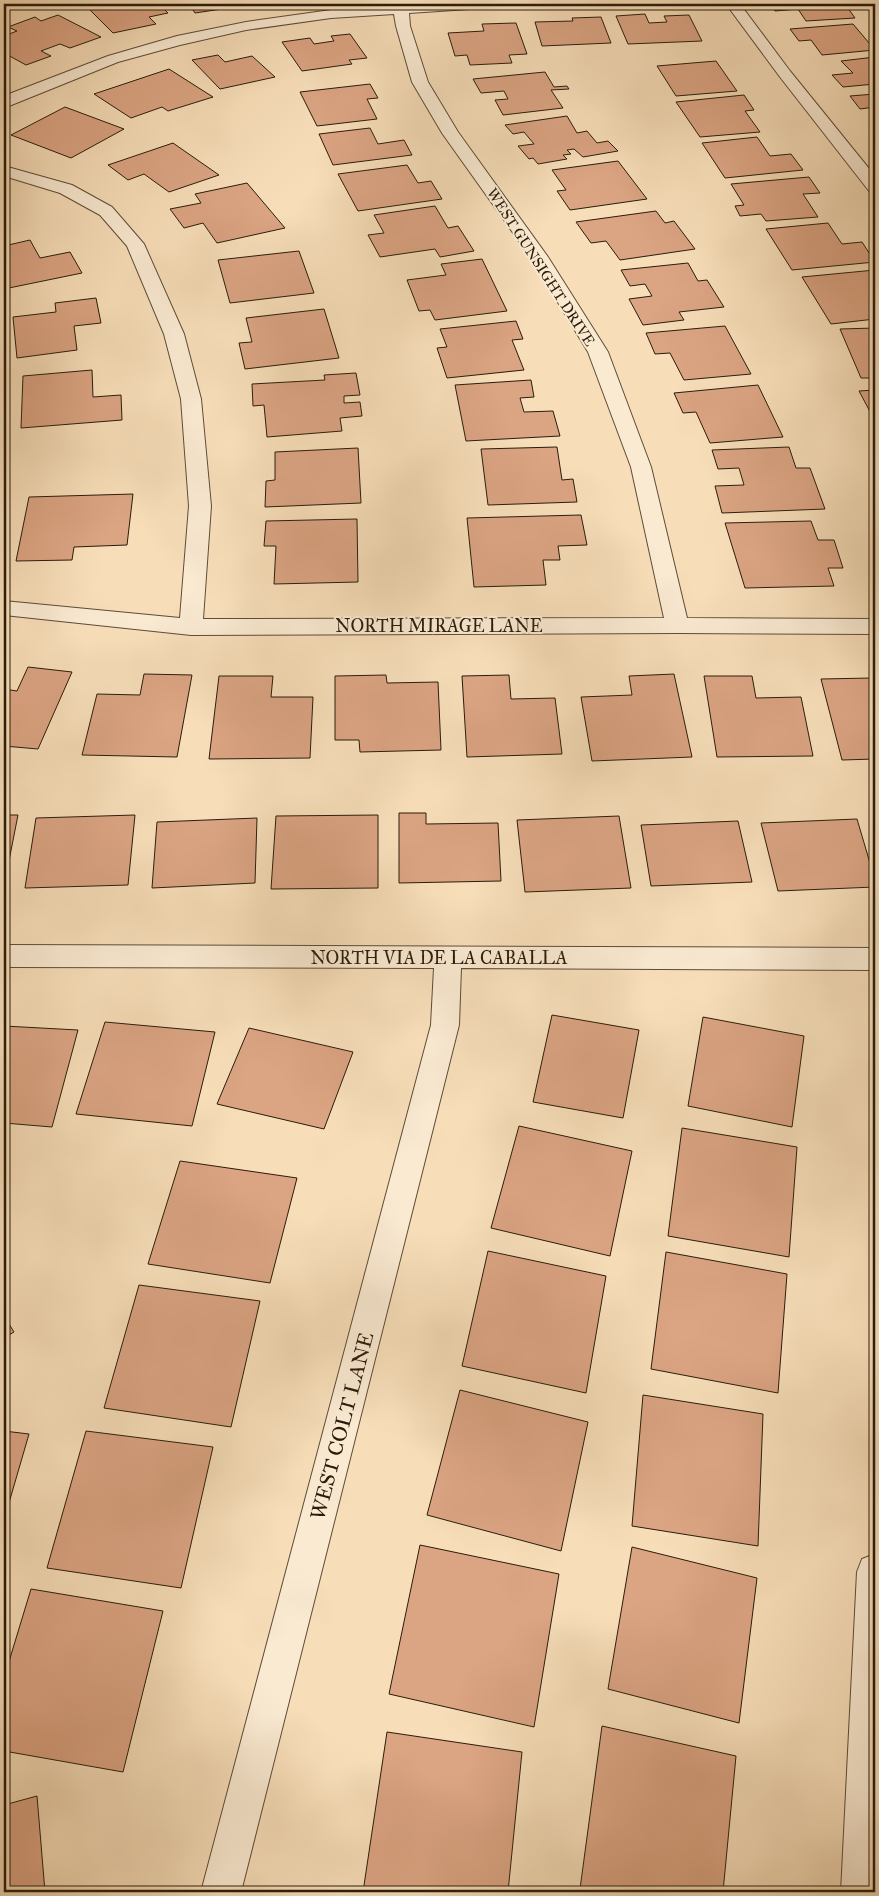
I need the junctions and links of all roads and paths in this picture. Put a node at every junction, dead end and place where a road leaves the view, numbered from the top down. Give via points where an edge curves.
1 (484, 4) edge
2 (733, 4) edge
3 (400, 9) junction
4 (4, 103) edge
5 (4, 172) edge
6 (875, 187) edge
7 (4, 608) edge
8 (677, 625) junction
9 (191, 626) junction
10 (875, 627) edge
11 (4, 956) edge
12 (448, 957) junction
13 (875, 959) edge
14 (875, 1572) edge
15 (221, 1892) edge
16 (861, 1892) edge

1 - 3 street
2 - 6 street
3 - 4 street via 312,16 177,41 113,59
3 - 8 street, WEST GUNSIGHT DRIVE via 420,82 450,132 539,257 598,352 641,467
5 - 9 street via 66,189 106,211 135,244 174,334 192,399 200,506
7 - 9 street, NORTH MIRAGE LANE
8 - 9 street, NORTH MIRAGE LANE
8 - 10 street, NORTH MIRAGE LANE
11 - 12 street, NORTH VIA DE LA CABALLA
12 - 13 street, NORTH VIA DE LA CABALLA
12 - 15 street, WEST COLT LANE via 445,1025
14 - 16 street

